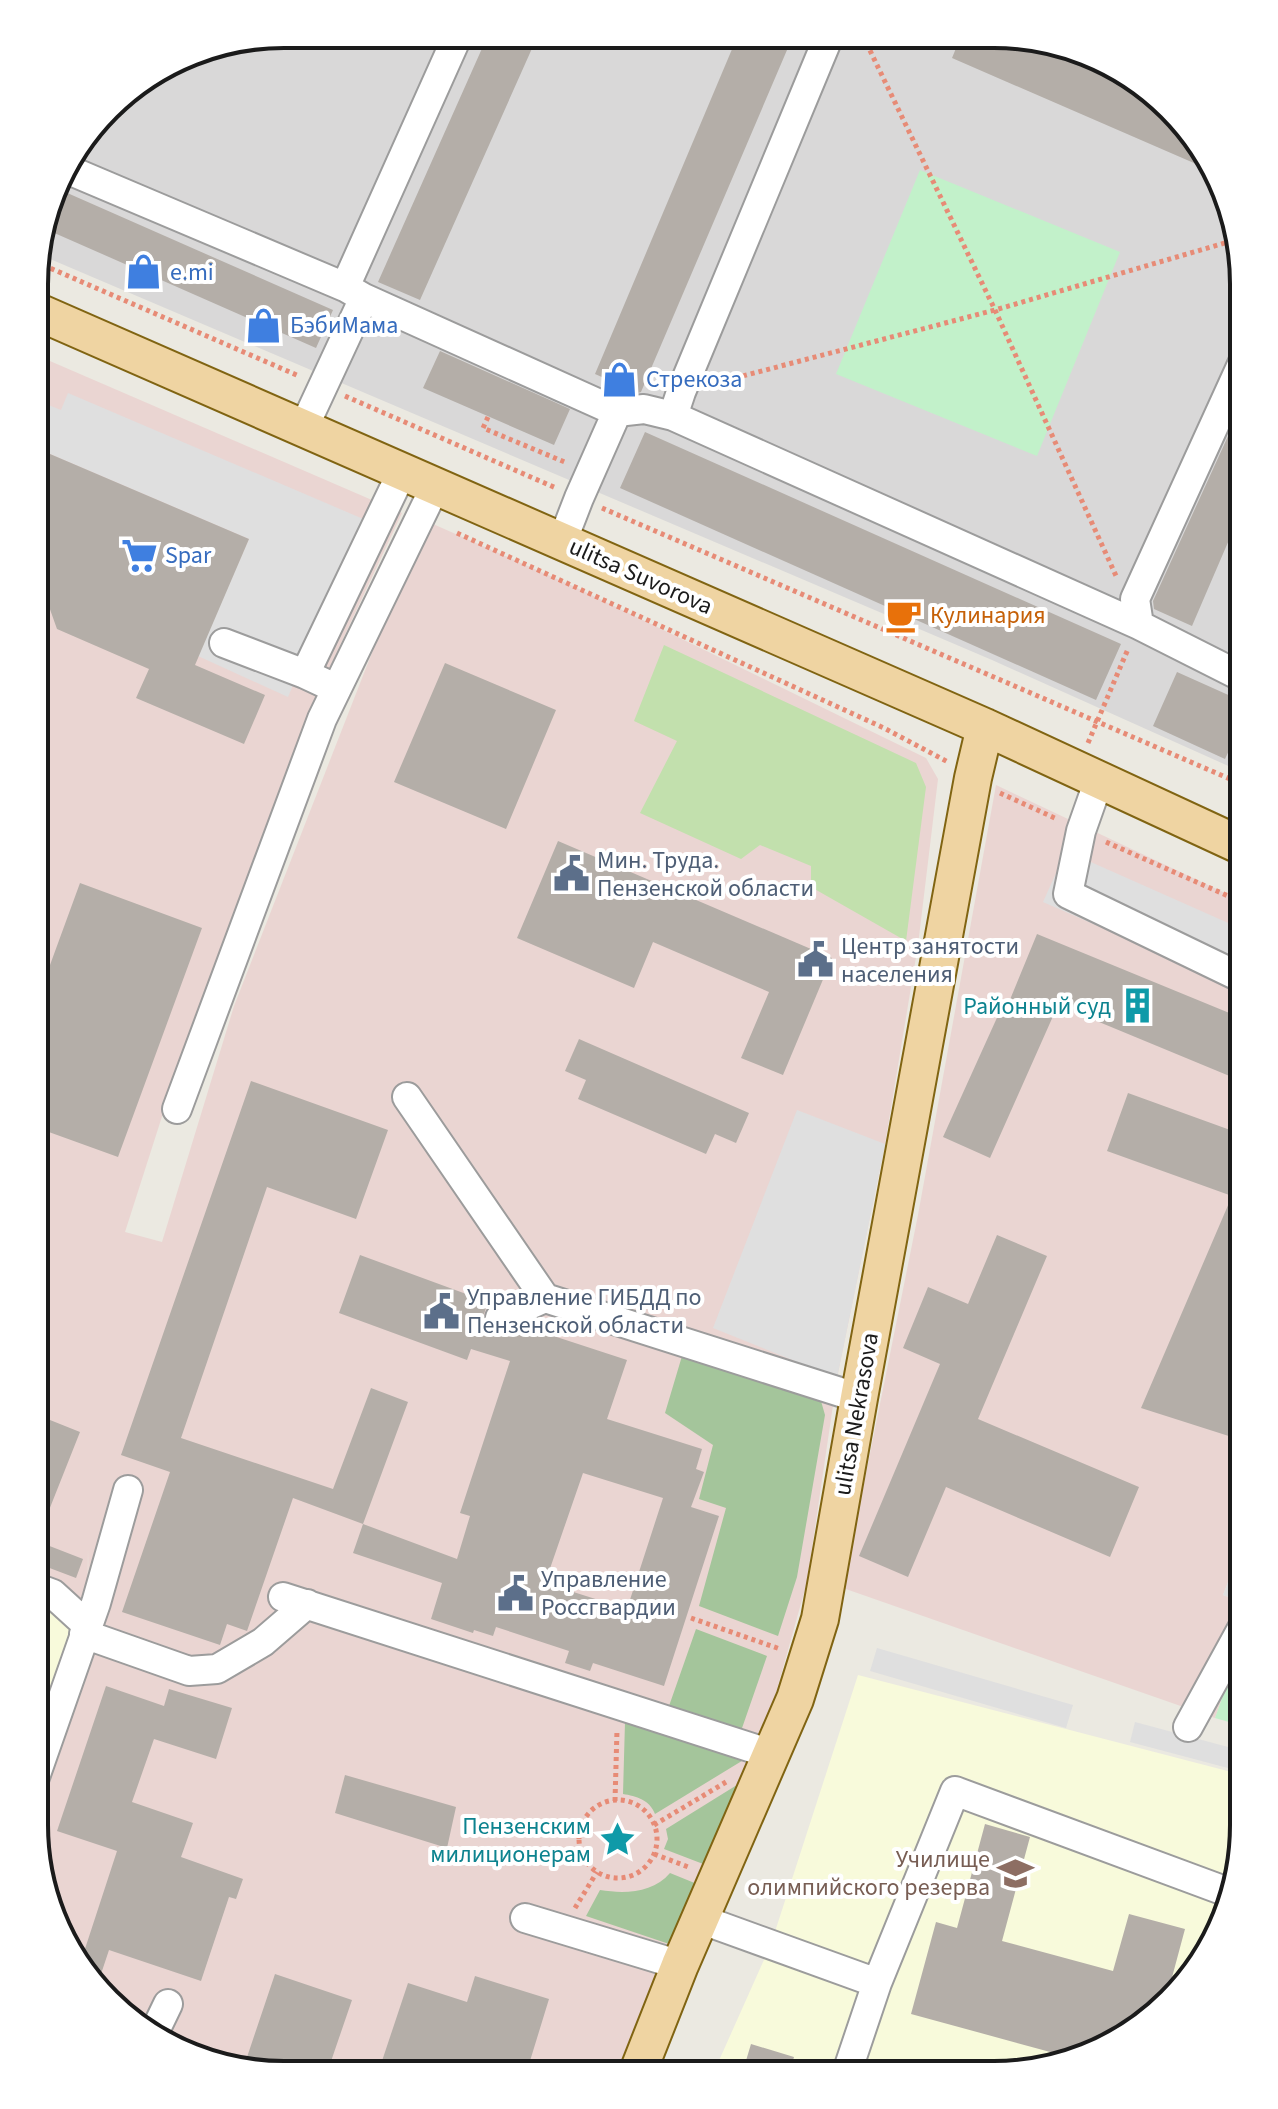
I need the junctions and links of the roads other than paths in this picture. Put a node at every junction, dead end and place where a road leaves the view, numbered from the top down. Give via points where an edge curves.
1 (453, 48) edge
2 (824, 48) edge
3 (76, 173) edge
4 (355, 292) junction
5 (48, 316) edge
6 (1230, 391) edge
7 (677, 404) junction
8 (617, 412) junction
9 (303, 429) junction
10 (402, 472) junction
11 (427, 501) junction
12 (562, 542) junction
13 (1139, 625) junction
14 (224, 643) dead end
15 (1230, 671) edge
16 (305, 674) junction
17 (335, 688) junction
18 (985, 727) junction
19 (1088, 774) junction
20 (1230, 834) edge
21 (1230, 972) edge
22 (407, 1097) dead end
23 (177, 1109) dead end
24 (545, 1298) junction
25 (500, 1318) dead end
26 (859, 1398) junction
27 (128, 1490) dead end
28 (48, 1592) edge
29 (85, 1630) junction
30 (1229, 1652) edge
31 (1188, 1727) dead end
32 (48, 1739) edge
33 (771, 1754) junction
34 (1220, 1889) edge
35 (525, 1918) dead end
36 (700, 1919) junction
37 (680, 1965) junction
38 (877, 1983) junction
39 (168, 2004) dead end
40 (158, 2024) edge
41 (642, 2061) edge
42 (851, 2061) edge

1 - 4 lane
2 - 7 lane
3 - 4 lane
4 - 8 lane
4 - 9 lane
5 - 9 main road, ulitsa Suvorova
6 - 13 lane via 1135,599
7 - 8 lane
7 - 13 lane
8 - 12 lane
9 - 10 main road, ulitsa Suvorova
10 - 11 main road, ulitsa Suvorova
10 - 16 lane
11 - 12 main road, ulitsa Suvorova
11 - 17 lane
12 - 18 main road, ulitsa Suvorova
13 - 15 lane
14 - 16 lane
16 - 17 lane
17 - 23 lane
18 - 19 main road, ulitsa Suvorova
18 - 26 main road, ulitsa Nekrasova
19 - 20 main road, ulitsa Suvorova
19 - 21 lane via 1068,894
22 - 24 lane
24 - 25 lane
24 - 26 lane
26 - 33 main road, ulitsa Nekrasova via 820,1619
27 - 29 lane
28 - 29 lane
29 - 32 lane
29 - 33 lane via 189,1671 217,1669 263,1642 295,1600
30 - 31 lane
33 - 36 main road, ulitsa Nekrasova
34 - 38 lane via 955,1791
35 - 37 lane
36 - 37 main road, ulitsa Nekrasova
36 - 38 lane
37 - 41 main road, ulitsa Nekrasova
38 - 42 lane
39 - 40 lane

